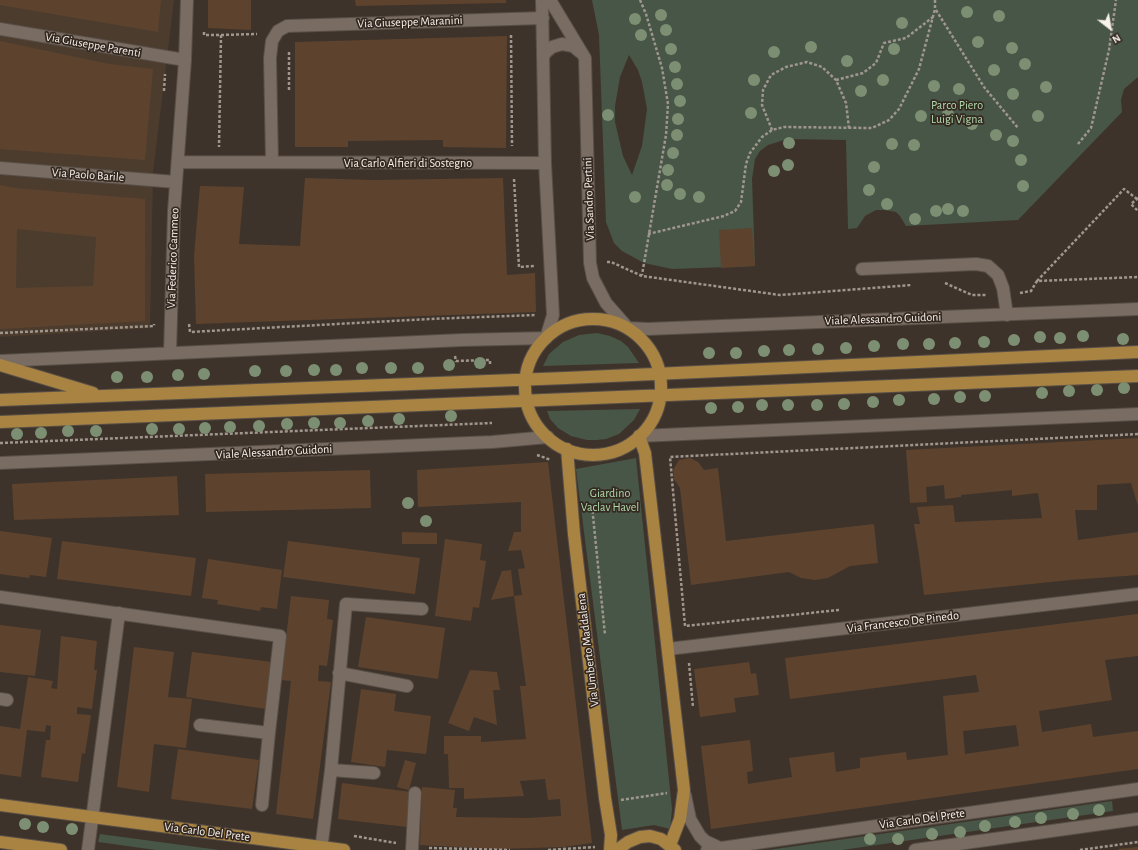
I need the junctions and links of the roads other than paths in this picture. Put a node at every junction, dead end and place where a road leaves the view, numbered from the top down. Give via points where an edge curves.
1 (187, 0) edge
2 (542, 0) edge
3 (550, 0) edge
4 (543, 18) junction
5 (0, 29) edge
6 (543, 57) junction
7 (585, 58) junction
8 (186, 60) junction
9 (178, 162) junction
10 (272, 162) junction
11 (545, 163) junction
12 (0, 168) edge
13 (176, 182) junction
14 (862, 268) dead end
15 (1138, 309) edge
16 (1007, 314) junction
17 (628, 328) junction
18 (546, 338) junction
19 (1138, 352) edge
20 (170, 353) junction
21 (0, 361) edge
22 (0, 365) edge
23 (660, 373) junction
24 (1138, 376) edge
25 (526, 379) junction
26 (661, 394) junction
27 (102, 396) junction
28 (0, 400) edge
29 (526, 401) junction
30 (1138, 414) edge
31 (0, 422) edge
32 (639, 436) junction
33 (548, 437) junction
34 (567, 449) junction
35 (0, 463) edge
36 (1138, 594) edge
37 (0, 597) edge
38 (422, 608) dead end
39 (119, 613) junction
40 (668, 649) junction
41 (340, 674) junction
42 (407, 686) dead end
43 (200, 725) dead end
44 (269, 733) junction
45 (331, 770) junction
46 (374, 773) dead end
47 (1138, 789) edge
48 (415, 793) dead end
49 (684, 793) junction
50 (0, 805) edge
51 (262, 805) dead end
52 (93, 818) junction
53 (1138, 819) edge
54 (0, 842) edge
55 (673, 847) edge
56 (321, 848) edge
57 (720, 848) junction
58 (601, 849) edge
59 (61, 850) edge
60 (88, 850) edge
61 (344, 850) edge
62 (412, 850) edge
63 (616, 850) edge
64 (707, 850) edge
65 (914, 850) edge

1 - 8 street, Via Federico Cammeo
2 - 4 street
3 - 7 street, Via Sandro Pertini
4 - 6 street
4 - 10 street, Via Giuseppe Maranini via 287,26 278,31 272,41 270,58
5 - 8 street, Via Giuseppe Parenti
6 - 7 street via 552,47 562,44 572,46
6 - 11 street
7 - 17 street, Via Sandro Pertini via 590,263 598,291
8 - 9 street, Via Federico Cammeo
9 - 10 street, Via Carlo Alfieri di Sostegno
9 - 13 street, Via Federico Cammeo
10 - 11 street, Via Carlo Alfieri di Sostegno
11 - 18 street via 552,315
12 - 13 street, Via Paolo Barile
13 - 20 street, Via Federico Cammeo
14 - 16 street via 983,264 992,267 1003,288
15 - 16 street, Viale Alessandro Guidoni
16 - 17 street, Viale Alessandro Guidoni
17 - 18 main road, Viale Alessandro Guidoni via 611,321 587,319 564,326
17 - 23 main road, Viale Alessandro Guidoni via 653,353
18 - 20 street
18 - 25 main road, Viale Alessandro Guidoni via 533,357
19 - 23 main road
20 - 21 street
22 - 27 main road
23 - 25 main road
23 - 26 main road, Viale Alessandro Guidoni
24 - 26 main road
25 - 27 main road
25 - 29 main road, Viale Alessandro Guidoni
26 - 29 main road
26 - 32 main road, Viale Alessandro Guidoni via 651,422
27 - 28 main road
29 - 31 main road
29 - 33 main road, Viale Alessandro Guidoni via 534,420
30 - 32 street
32 - 34 main road, Viale Alessandro Guidoni via 627,445 608,453 586,454
32 - 40 main road via 645,453
33 - 34 main road, Viale Alessandro Guidoni
33 - 35 street, Viale Alessandro Guidoni
34 - 58 main road, Via Umberto Maddalena via 574,534 612,835
36 - 40 street, Via Francesco De Pinedo
37 - 39 street
38 - 41 street via 346,604
39 - 44 street via 280,636
39 - 52 street
40 - 49 main road
41 - 42 street
41 - 45 street
43 - 44 street
44 - 51 street
45 - 46 street
45 - 56 street
47 - 57 street, Via Carlo Del Prete
48 - 62 street
49 - 55 main road
49 - 57 street via 690,819 700,836
50 - 52 main road, Via Carlo Del Prete
52 - 56 main road, Via Carlo Del Prete
52 - 60 street
53 - 65 street
54 - 59 main road
55 - 63 main road via 661,838 650,836 640,837
56 - 61 main road, Via Carlo Del Prete
57 - 64 street, Via Carlo Del Prete

